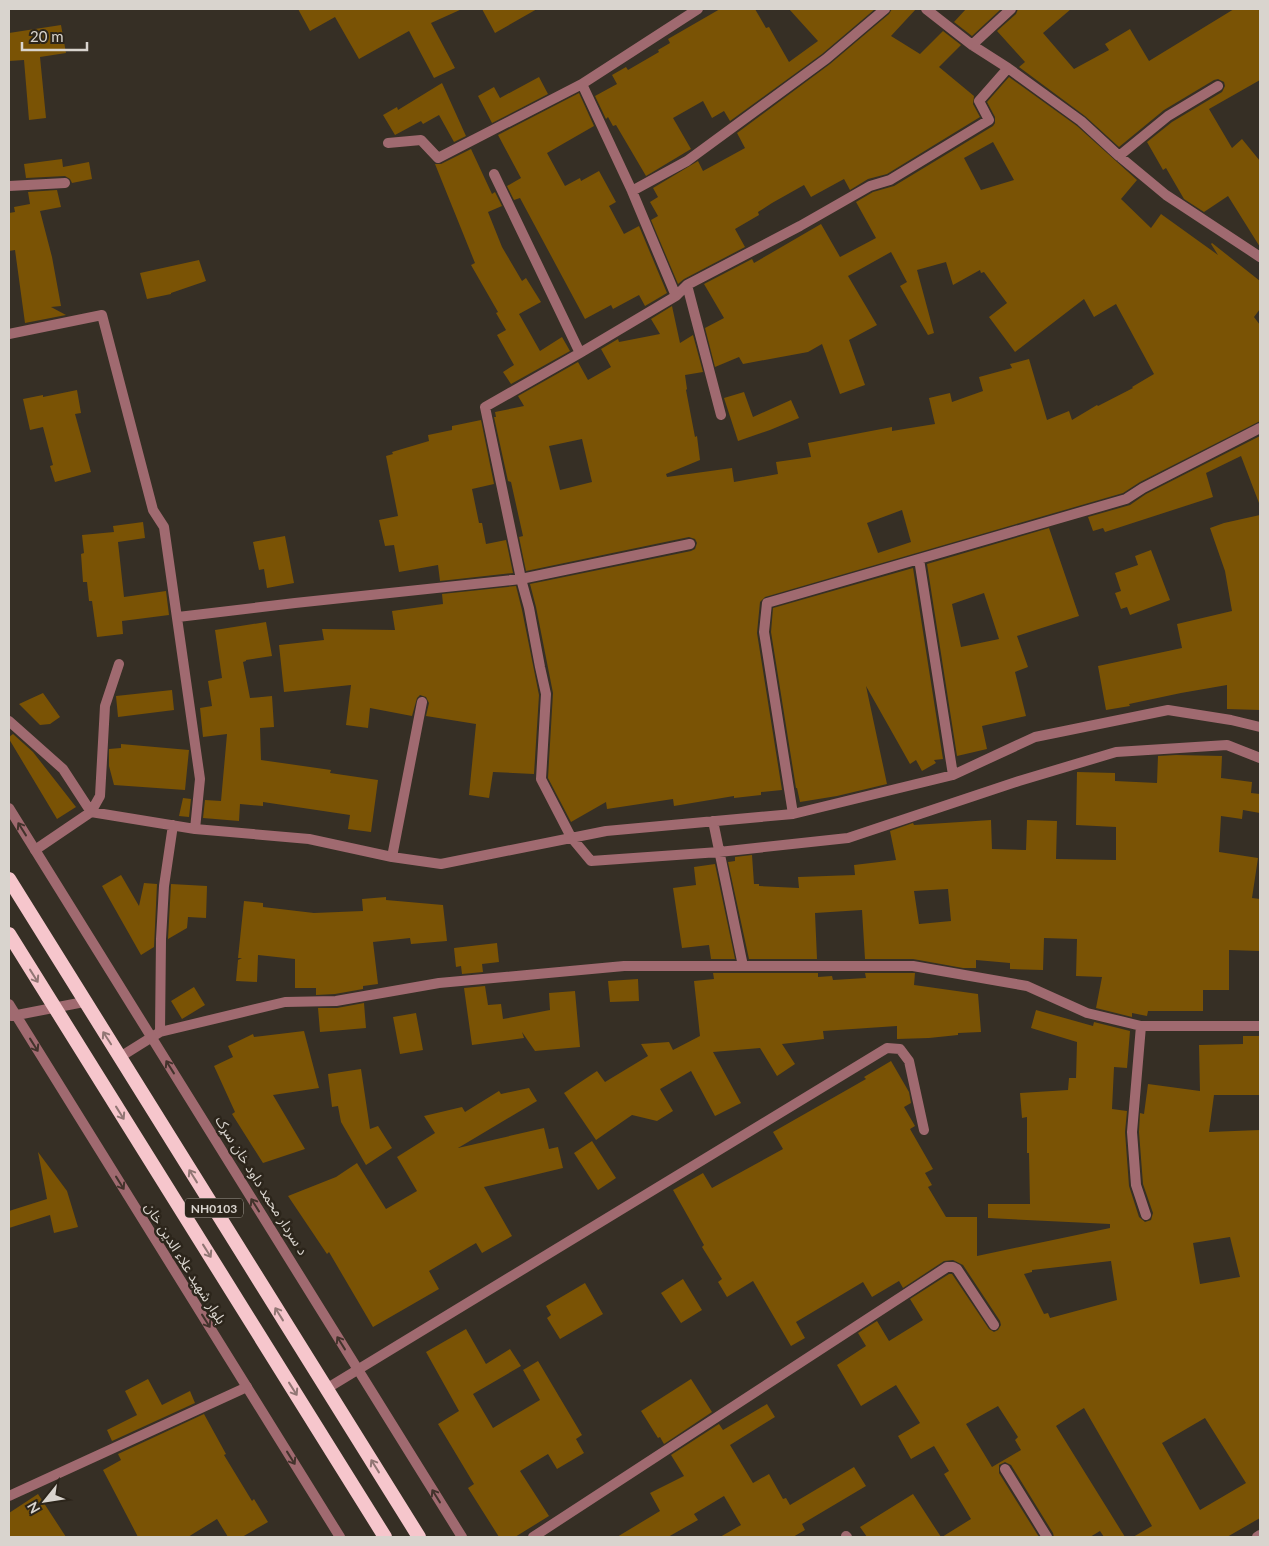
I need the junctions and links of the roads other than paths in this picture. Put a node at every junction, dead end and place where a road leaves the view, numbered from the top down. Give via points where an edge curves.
1 (698, 9) edge
2 (885, 9) edge
3 (926, 9) edge
4 (1011, 9) edge
5 (972, 45) junction
6 (1008, 68) junction
7 (582, 84) junction
8 (1218, 86) dead end
9 (388, 142) dead end
10 (1119, 156) junction
11 (494, 174) dead end
12 (65, 183) dead end
13 (9, 186) edge
14 (632, 191) junction
15 (1260, 257) edge
16 (686, 285) junction
17 (676, 296) junction
18 (9, 334) edge
19 (580, 353) junction
20 (721, 415) dead end
21 (1260, 428) edge
22 (690, 544) dead end
23 (919, 559) junction
24 (521, 579) junction
25 (178, 617) junction
26 (119, 664) dead end
27 (422, 702) dead end
28 (9, 721) edge
29 (1260, 728) edge
30 (1260, 758) edge
31 (953, 775) junction
32 (9, 808) edge
33 (91, 812) junction
34 (793, 814) junction
35 (713, 821) junction
36 (173, 826) junction
37 (195, 829) junction
38 (571, 838) junction
39 (35, 850) junction
40 (720, 852) junction
41 (392, 857) junction
42 (9, 879) edge
43 (9, 934) edge
44 (743, 966) junction
45 (84, 1002) junction
46 (9, 1004) edge
47 (55, 1008) junction
48 (12, 1016) edge
49 (1141, 1026) junction
50 (1260, 1026) edge
51 (156, 1035) junction
52 (120, 1057) junction
53 (924, 1130) dead end
54 (1146, 1215) dead end
55 (994, 1325) dead end
56 (357, 1369) junction
57 (247, 1387) junction
58 (326, 1389) junction
59 (1006, 1468) dead end
60 (10, 1492) edge
61 (340, 1537) edge
62 (385, 1537) edge
63 (419, 1537) edge
64 (462, 1537) edge
65 (532, 1537) edge
66 (1047, 1537) edge

1 - 7 street
2 - 14 street via 826,59 687,162
3 - 5 street
4 - 5 street
5 - 6 street
6 - 10 street via 1080,121
6 - 16 street via 979,101 990,120 890,180 870,186
7 - 9 street via 438,158 421,140
7 - 14 street
8 - 10 street via 1168,116
10 - 15 street via 1166,195
11 - 19 street
12 - 13 street
14 - 17 street
16 - 17 street
16 - 20 street
17 - 19 street
18 - 25 street via 102,315 153,510 164,527
19 - 24 street via 485,407
21 - 23 street via 1126,499
22 - 24 street
23 - 31 street
23 - 34 street via 767,603 764,632
24 - 25 street
24 - 38 street via 546,694 541,779
25 - 37 street via 200,779
26 - 33 street via 105,706 100,796
27 - 41 street
28 - 33 street via 63,769
29 - 31 street via 1168,710 1035,737
30 - 40 street via 1226,745 1116,752 848,838
31 - 34 street
39 -> 32 street
33 - 36 street
33 - 39 street
34 - 35 street
35 - 38 street
35 - 40 street
36 - 37 street
36 - 51 street via 164,886
37 - 41 street via 309,839
38 - 40 street via 591,861
38 - 41 street via 442,864
39 - 51 street, د سردار محمد داود خان سړک
40 - 44 street
42 - 45 highway, NH0103
43 -> 47 highway, NH0103
44 - 49 street via 913,966 1027,986 1087,1013
44 - 51 street via 624,966 439,983 336,1001 285,1002
45 - 47 street
52 -> 45 highway, NH0103
46 - 48 street, بلوار شهید علاء الدین خان
47 - 48 street
47 -> 62 highway, NH0103
48 -> 57 street, بلوار شهید علاء الدین خان
49 - 50 street
49 - 54 street via 1132,1132 1136,1185
51 - 52 street
56 -> 51 street, د سردار محمد داود خان سړک
58 -> 52 highway, NH0103
53 - 56 street via 909,1061 900,1049 887,1048
55 - 65 street via 957,1269 947,1268
56 - 58 street
64 -> 56 street, د سردار محمد داود خان سړک
57 - 60 street
57 -> 61 street, بلوار شهید علاء الدین خان
63 -> 58 highway, NH0103
59 - 66 street

